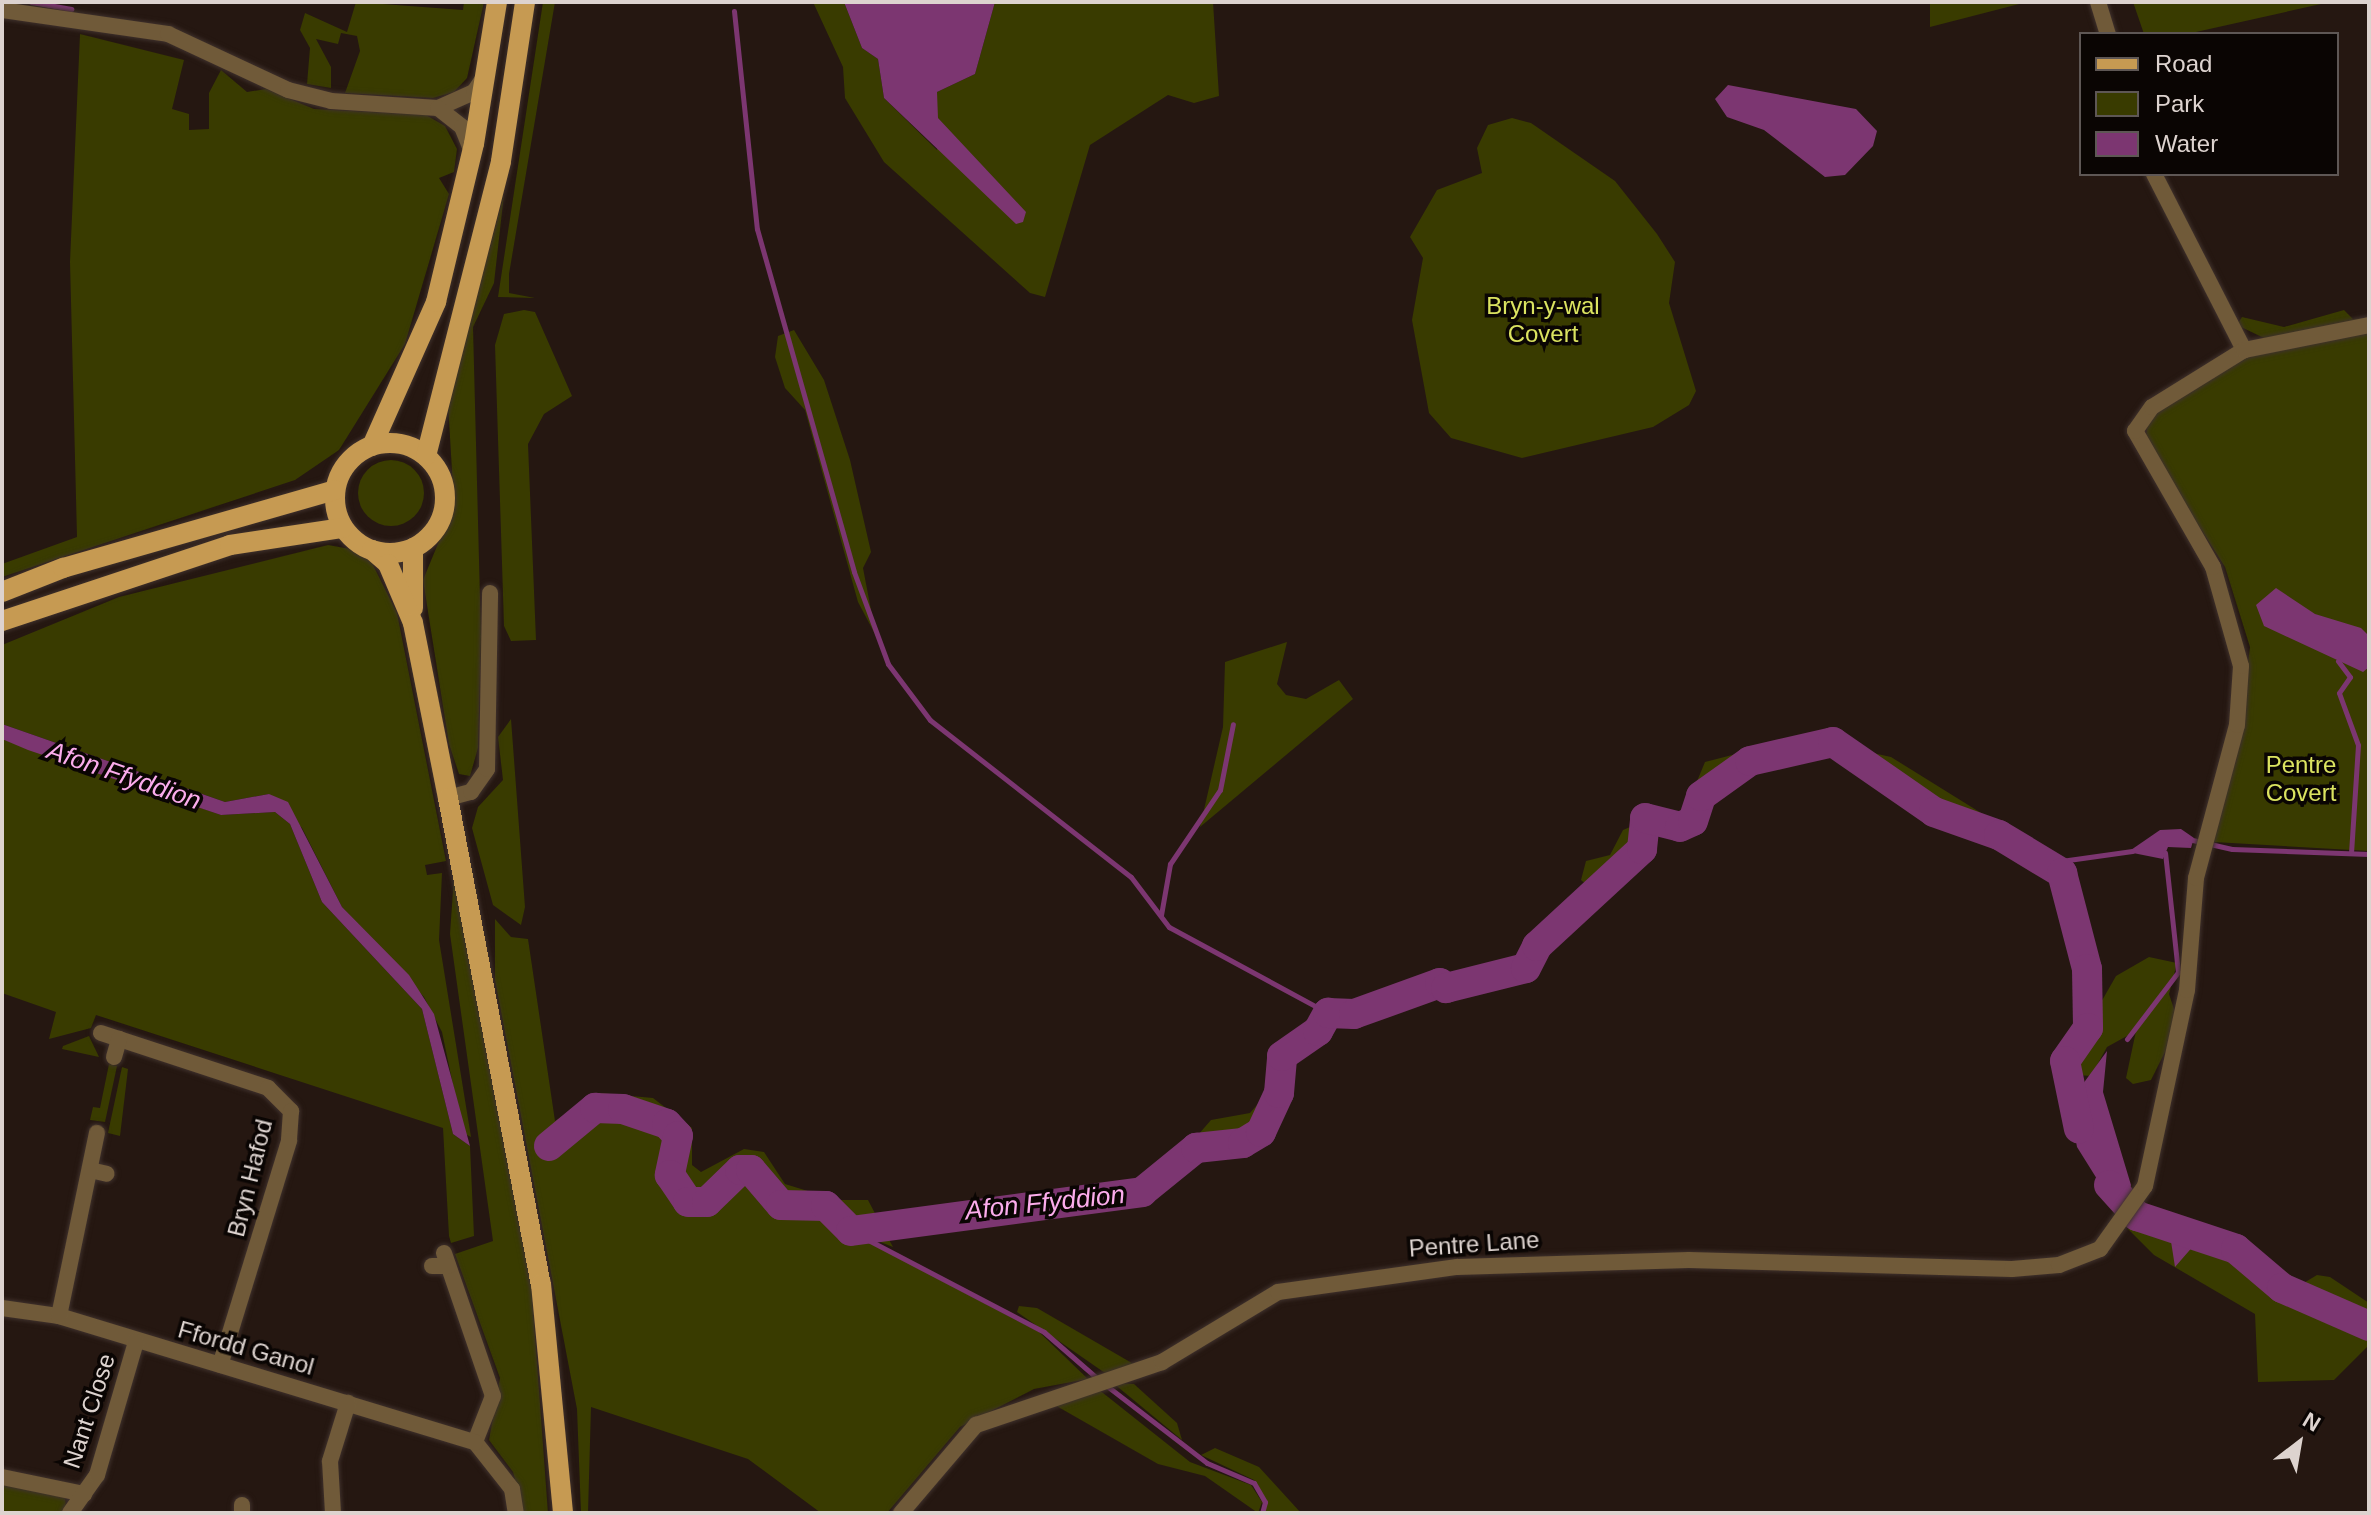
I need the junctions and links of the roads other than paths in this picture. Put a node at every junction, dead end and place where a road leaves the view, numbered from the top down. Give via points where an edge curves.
1 (497, 2) edge
2 (525, 2) edge
3 (2098, 2) edge
4 (2, 10) edge
5 (2107, 32) edge
6 (487, 73) junction
7 (438, 108) junction
8 (472, 152) junction
9 (2155, 176) edge
10 (2369, 325) edge
11 (2244, 350) junction
12 (372, 446) junction
13 (426, 456) junction
14 (335, 490) junction
15 (343, 528) junction
16 (413, 548) junction
17 (372, 550) junction
18 (2, 592) edge
19 (490, 593) dead end
20 (2, 621) edge
21 (413, 623) junction
22 (448, 798) junction
23 (101, 1033) dead end
24 (119, 1039) junction
25 (114, 1057) dead end
26 (97, 1133) dead end
27 (90, 1170) junction
28 (107, 1174) dead end
29 (441, 1262) dead end
30 (2, 1308) edge
31 (59, 1316) junction
32 (136, 1342) junction
33 (220, 1365) junction
34 (348, 1403) junction
35 (475, 1442) junction
36 (2, 1477) edge
37 (84, 1494) junction
38 (70, 1513) edge
39 (333, 1513) edge
40 (516, 1513) edge
41 (563, 1513) edge
42 (901, 1513) edge

1 - 6 main road
2 - 13 main road via 501,161
3 - 5 street
4 - 7 street via 168,34 288,90 331,101
6 - 7 street via 474,92
6 - 8 main road
7 - 8 street via 462,127
8 - 12 main road via 436,302
9 - 11 street
10 - 11 street
11 - 42 street, Pentre Lane via 2152,407 2135,431 2213,567 2241,666 2237,725 2203,842 2187,990 2136,1203 2115,1234 2080,1258 2037,1268 1575,1261 1325,1283 1248,1304 1177,1355 976,1425
12 - 13 main road via 391,442
12 - 14 main road via 350,460
13 - 16 main road via 445,495 443,514
14 - 15 main road
14 - 18 main road via 76,564
15 - 17 main road
15 - 20 main road via 230,545
16 - 17 main road
16 - 21 main road
17 - 21 main road via 388,564
19 - 22 street via 487,769 471,792
21 - 22 main road
22 - 41 main road via 541,1284
23 - 24 street, Bryn Hafod
24 - 25 street
24 - 33 street, Bryn Hafod via 268,1088 291,1111 291,1132
26 - 27 street
27 - 28 street
27 - 31 street
29 - 35 street via 493,1396
30 - 31 street, Ffordd Ganol
31 - 32 street, Ffordd Ganol
32 - 33 street, Ffordd Ganol
32 - 37 street, Nant Close via 104,1455
33 - 34 street, Ffordd Ganol
34 - 35 street, Ffordd Ganol
34 - 39 street via 330,1461
35 - 40 street via 512,1489
36 - 37 street, Nant Close
37 - 38 street, Nant Close

